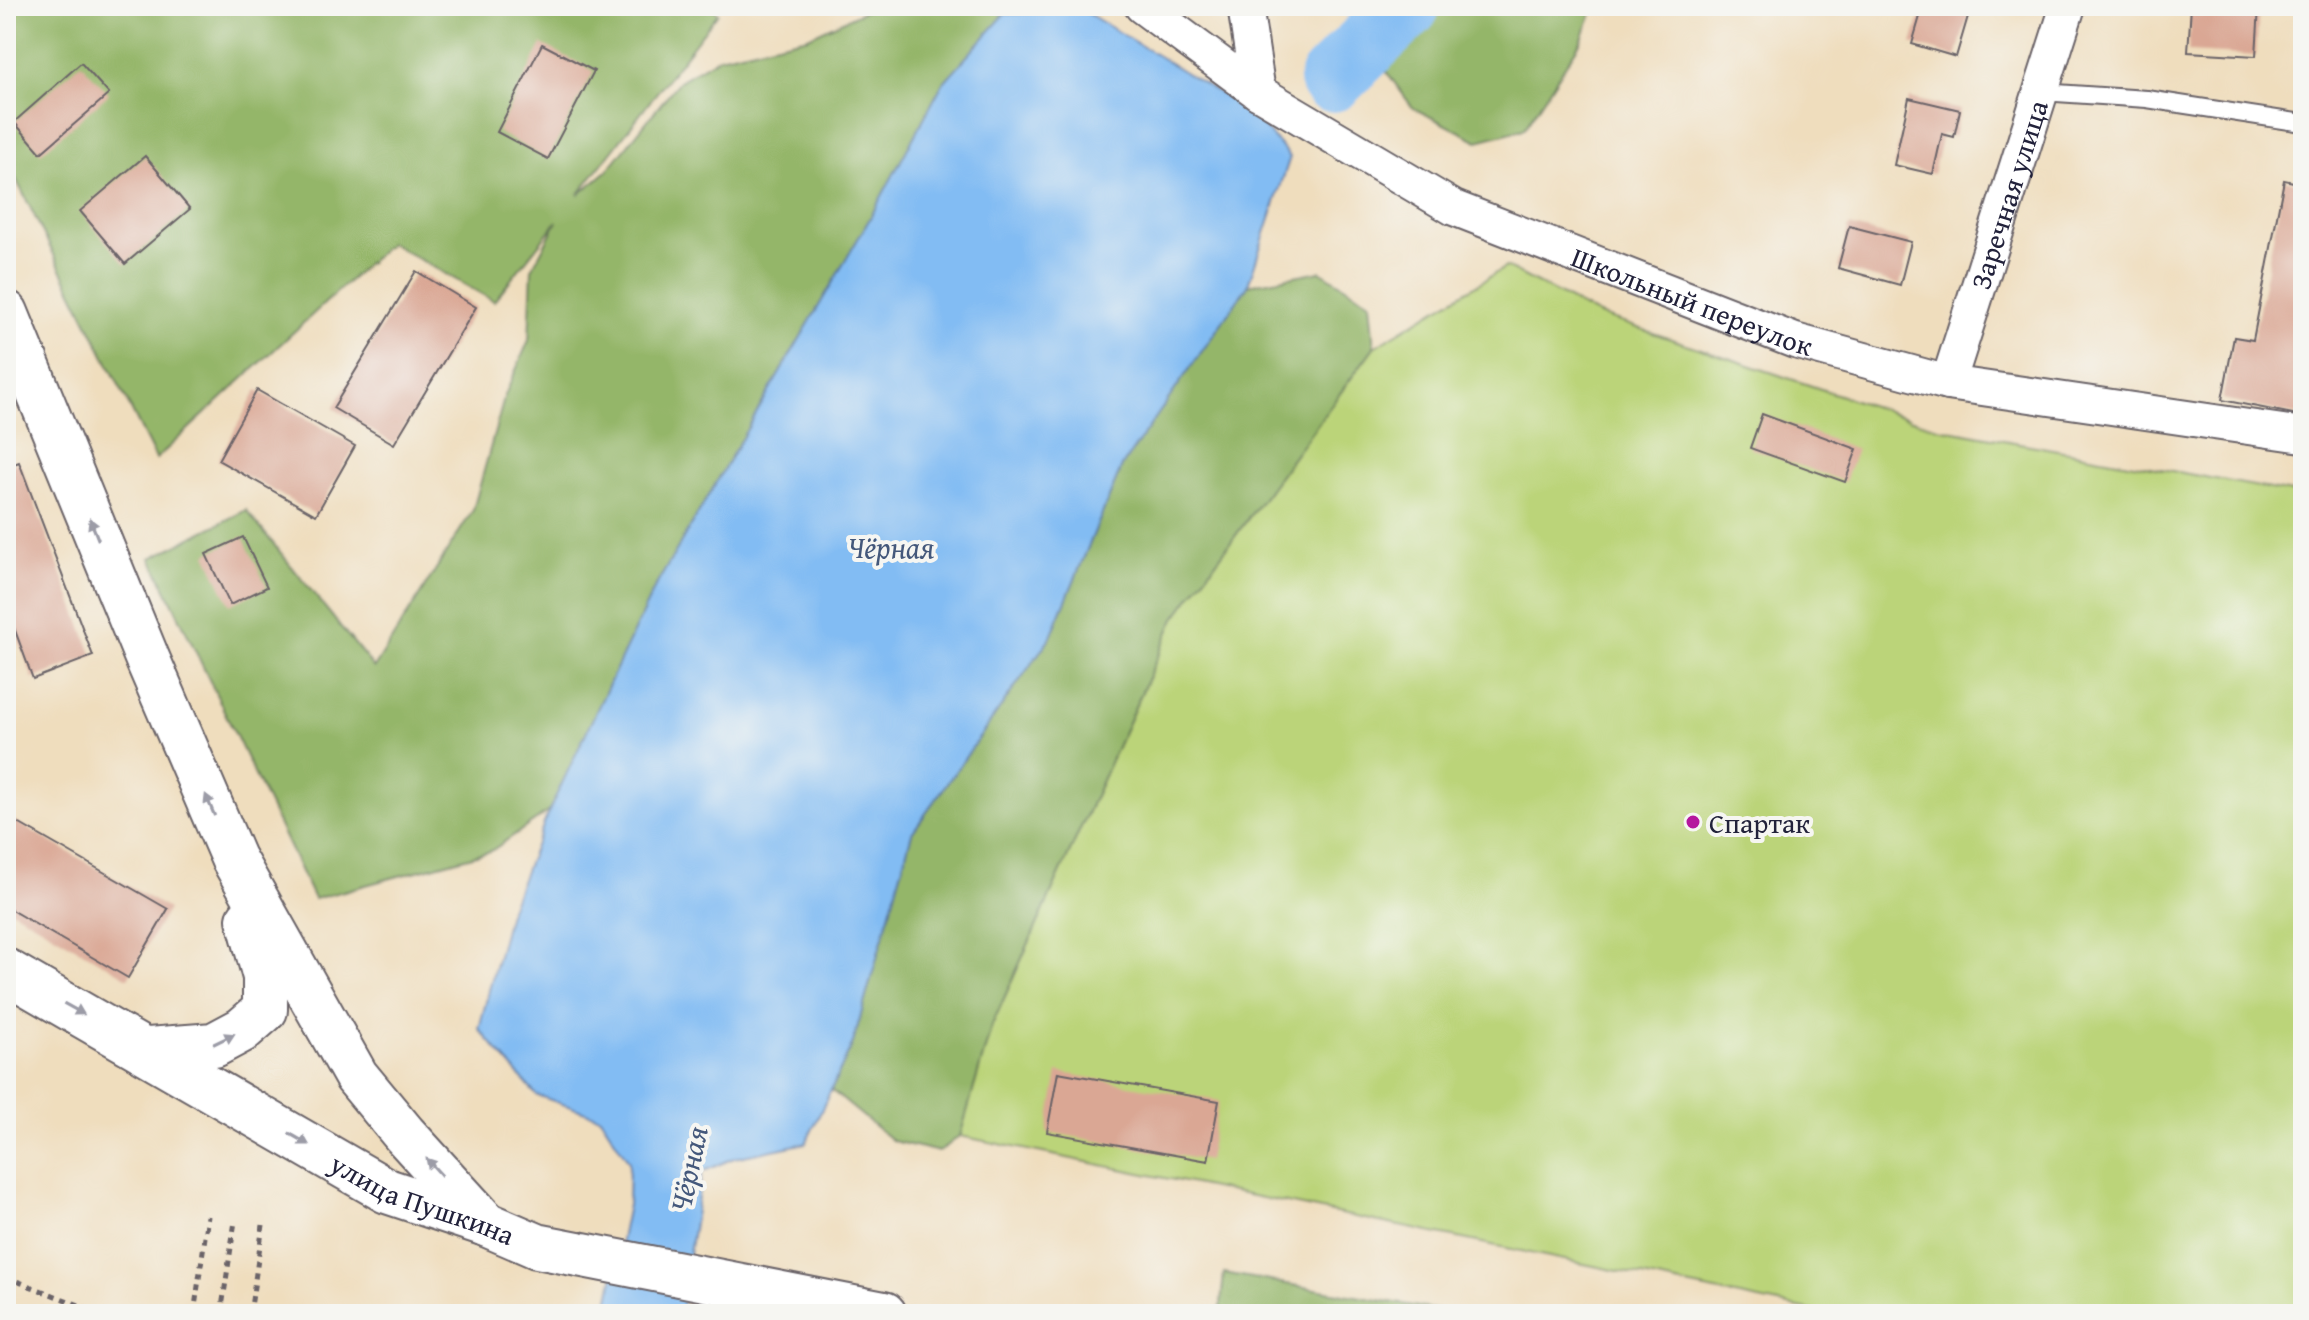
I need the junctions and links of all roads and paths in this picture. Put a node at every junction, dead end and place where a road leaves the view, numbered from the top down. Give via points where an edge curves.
1 (1142, 6) edge
2 (1245, 6) edge
3 (2068, 6) edge
4 (1258, 92) junction
5 (2041, 92) junction
6 (2303, 123) edge
7 (6, 313) edge
8 (1948, 383) junction
9 (2303, 435) edge
10 (233, 858) junction
11 (6, 971) edge
12 (148, 1050) junction
13 (208, 1216) dead end
14 (235, 1221) dead end
15 (486, 1224) junction
16 (263, 1225) dead end
17 (6, 1277) edge
18 (93, 1314) edge
19 (194, 1314) edge
20 (221, 1314) edge
21 (250, 1314) edge
22 (884, 1314) edge

1 - 4 street, Школьный переулок
2 - 4 street
3 - 5 street, Заречная улица
4 - 8 street, Школьный переулок via 1454,208 1795,341
5 - 6 lane via 2147,99
5 - 8 street, Заречная улица
10 -> 7 main road
8 - 9 street, Школьный переулок
12 -> 10 main road via 214,1045 265,1010 265,977
15 -> 10 main road via 356,1076
11 -> 12 main road, улица Пушкина
12 -> 15 main road, улица Пушкина via 387,1191
13 - 19 path
14 - 20 path
15 - 22 main road, улица Пушкина via 537,1246
16 - 21 path
17 - 18 path

